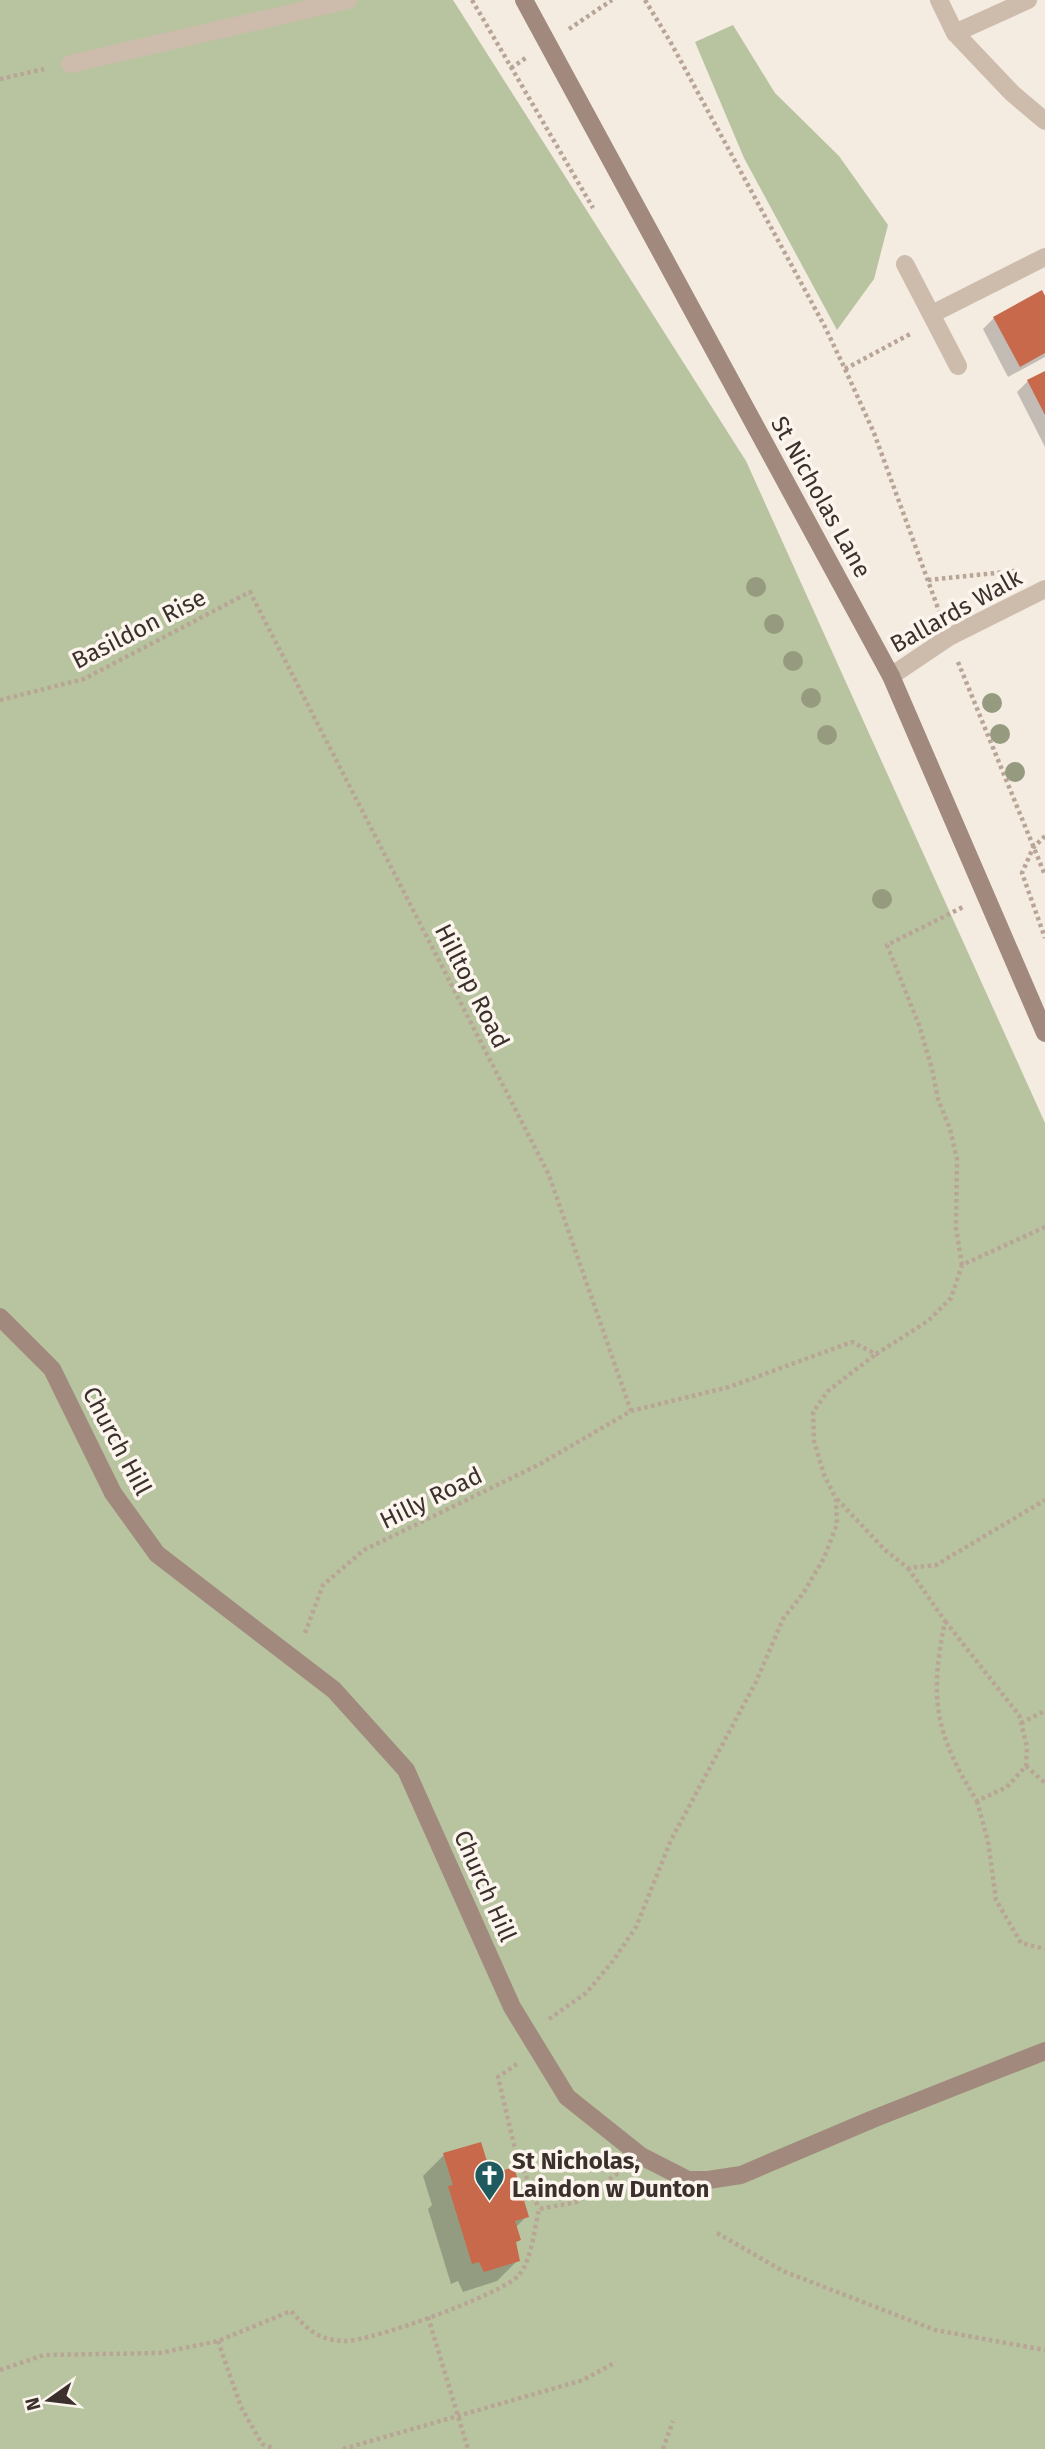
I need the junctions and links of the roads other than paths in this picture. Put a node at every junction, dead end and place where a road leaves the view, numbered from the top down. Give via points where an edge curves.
1 (348, 0) edge
2 (524, 0) edge
3 (939, 0) edge
4 (1028, 0) edge
5 (955, 33) junction
6 (70, 64) road end
7 (1045, 121) edge
8 (1045, 257) edge
9 (905, 264) dead end
10 (934, 318) junction
11 (958, 366) dead end
12 (1045, 589) edge
13 (891, 676) junction
14 (1045, 1033) edge
15 (0, 1317) edge
16 (1045, 2051) edge

1 - 6 street
2 - 13 street, St Nicholas Lane
3 - 5 street
4 - 5 street
5 - 7 street
8 - 10 street
9 - 10 street
10 - 11 street
12 - 13 street, Ballards Walk via 949,638
13 - 14 street, St Nicholas Lane
15 - 16 street, Church Hill via 52,1369 113,1493 157,1554 334,1690 406,1770 528,2034 567,2096 641,2156 688,2180 741,2175

